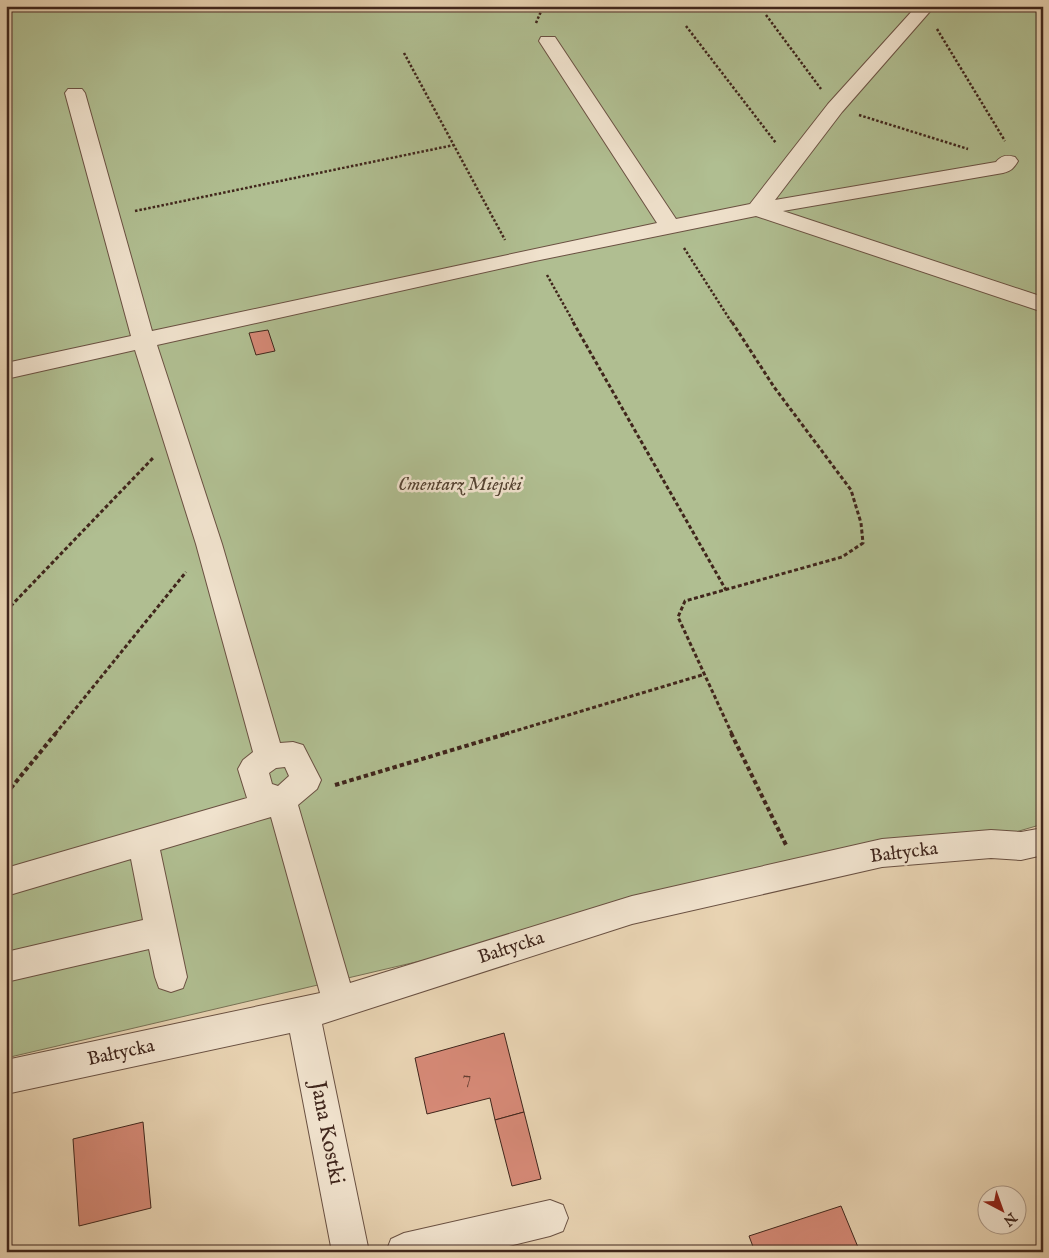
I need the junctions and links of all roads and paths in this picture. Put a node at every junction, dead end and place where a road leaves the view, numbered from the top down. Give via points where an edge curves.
1 (921, 7) edge
2 (766, 16) dead end
3 (686, 26) dead end
4 (548, 41) dead end
5 (404, 53) dead end
6 (75, 93) dead end
7 (836, 108) junction
8 (454, 145) junction
9 (1008, 161) junction
10 (792, 164) junction
11 (757, 209) junction
12 (110, 216) junction
13 (670, 226) junction
14 (525, 256) junction
15 (1043, 305) edge
16 (144, 342) junction
17 (6, 371) edge
18 (174, 436) junction
19 (209, 544) junction
20 (726, 590) junction
21 (6, 611) edge
22 (703, 675) junction
23 (329, 787) dead end
24 (6, 794) edge
25 (282, 801) junction
26 (143, 842) junction
27 (1035, 849) edge
28 (800, 871) junction
29 (6, 882) edge
30 (161, 931) junction
31 (6, 967) edge
32 (171, 977) dead end
33 (339, 1003) junction
34 (303, 1014) junction
35 (6, 1078) edge
36 (550, 1218) dead end
37 (352, 1252) edge
38 (404, 1252) edge

1 - 7 street
1 - 9 path via 1013,154
2 - 7 path
3 - 10 path
4 - 13 street
5 - 8 path
6 - 12 street
7 - 9 path
7 - 10 street
8 - 12 path
8 - 14 path
9 - 11 street via 1003,167
10 - 11 street
11 - 13 street
11 - 15 street
12 - 16 street
13 - 14 street
13 - 20 path via 774,388 850,490 861,523 863,543 842,557
14 - 16 street
14 - 20 path
16 - 17 street
16 - 18 street
18 - 19 street
18 - 21 path
19 - 24 path
19 - 25 street via 269,756 293,754 306,780
20 - 22 path via 685,602 678,617
22 - 23 path
22 - 28 path
25 - 26 street
25 - 33 street
26 - 29 street
26 - 30 street
27 - 28 street, Bałtycka via 990,844 882,853
28 - 33 street, Bałtycka via 632,910
30 - 31 street
30 - 32 street
33 - 34 street, Bałtycka
34 - 35 street, Bałtycka
34 - 37 street, Jana Kostki
36 - 38 street

